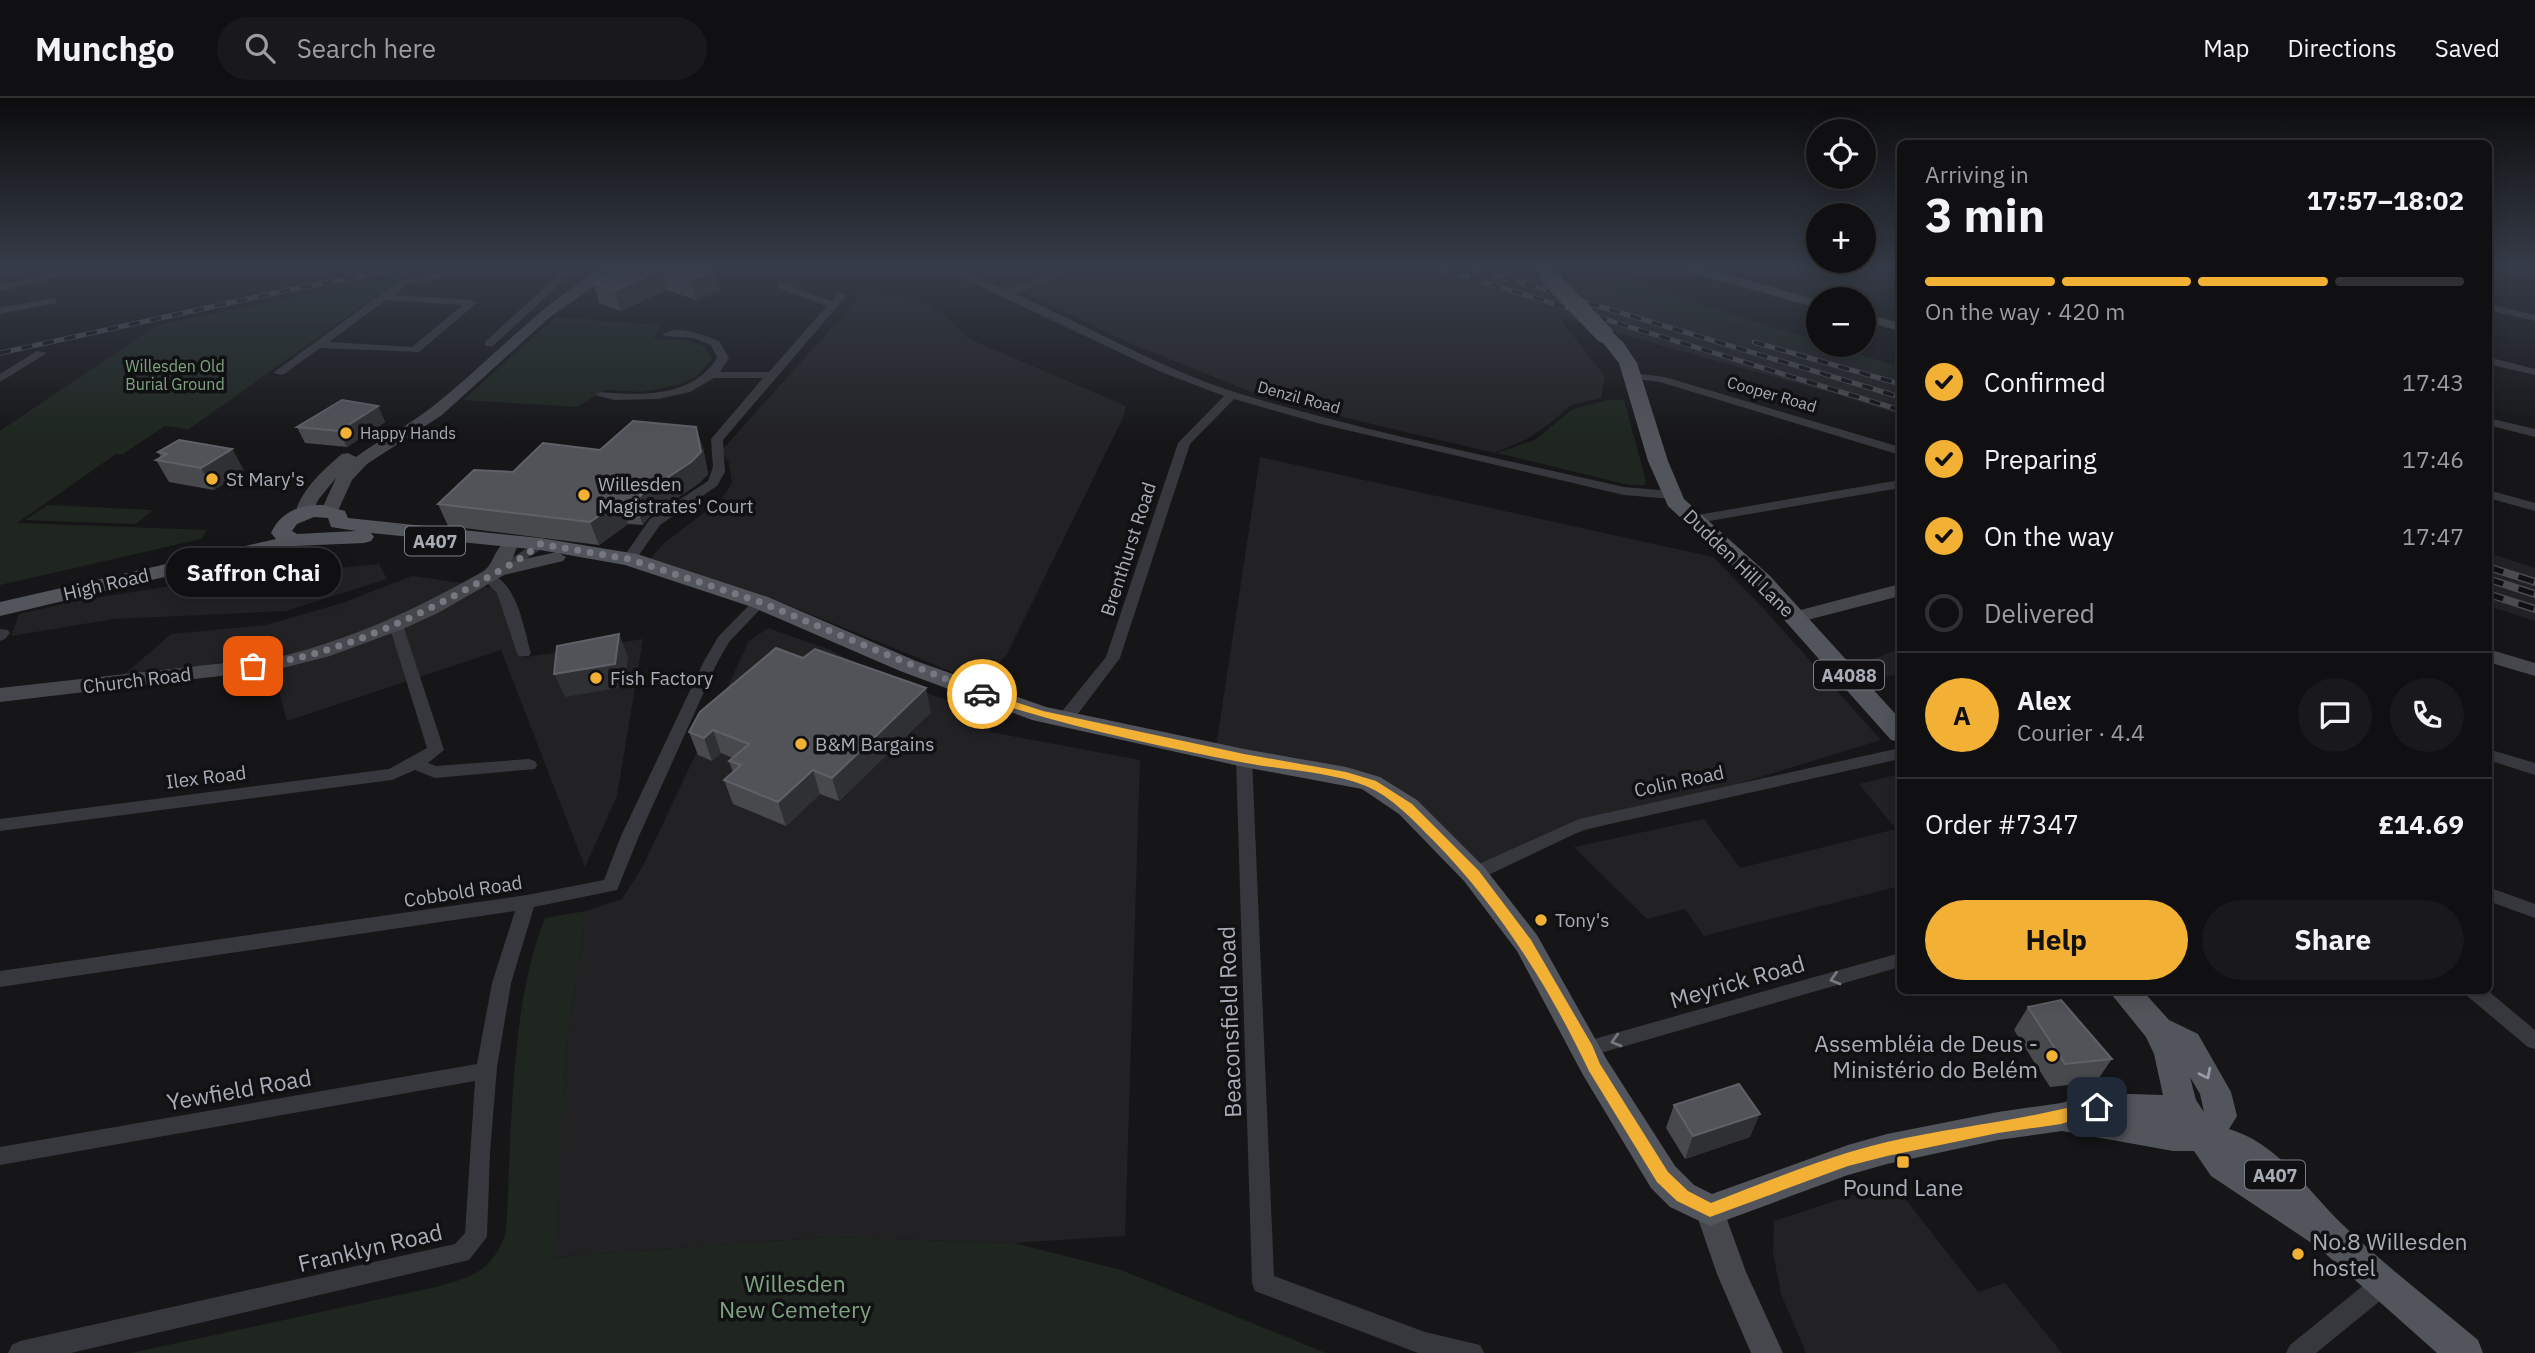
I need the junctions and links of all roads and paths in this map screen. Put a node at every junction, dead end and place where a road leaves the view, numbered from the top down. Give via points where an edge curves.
1 (348, 324) edge
2 (447, 324) edge
3 (511, 324) edge
4 (537, 324) edge
5 (817, 324) edge
6 (1070, 324) edge
7 (1594, 324) edge
8 (667, 334) dead end
9 (489, 344) dead end
10 (319, 345) junction
11 (41, 353) dead end
12 (2492, 361) edge
13 (2535, 372) edge
14 (279, 373) dead end
15 (711, 375) junction
16 (774, 375) junction
17 (1633, 376) junction
18 (0, 379) edge
19 (601, 395) dead end
20 (1232, 396) junction
21 (2492, 422) edge
22 (409, 428) junction
23 (2535, 433) edge
24 (1897, 450) edge
25 (1897, 485) edge
26 (1671, 495) junction
27 (2492, 495) edge
28 (2535, 507) edge
29 (304, 514) junction
30 (334, 517) junction
31 (1692, 520) junction
32 (295, 536) junction
33 (508, 547) junction
34 (543, 551) junction
35 (629, 559) junction
36 (493, 574) junction
37 (1897, 591) edge
38 (0, 598) edge
39 (760, 602) junction
40 (0, 609) edge
41 (1796, 617) junction
42 (396, 625) junction
43 (524, 653) dead end
44 (2492, 656) edge
45 (2535, 670) edge
46 (0, 695) edge
47 (1065, 719) junction
48 (1897, 731) edge
49 (1897, 755) edge
50 (2492, 755) edge
51 (1244, 758) junction
52 (415, 764) junction
53 (529, 765) dead end
54 (2535, 769) edge
55 (0, 825) edge
56 (1474, 874) junction
57 (2492, 895) edge
58 (527, 902) junction
59 (2535, 911) edge
60 (1897, 961) edge
61 (0, 979) edge
62 (2127, 994) edge
63 (2478, 994) edge
64 (2535, 1041) edge
65 (1587, 1049) junction
66 (486, 1071) junction
67 (2202, 1136) junction
68 (0, 1156) edge
69 (1710, 1210) junction
70 (2383, 1284) junction
71 (20, 1353) edge
72 (1472, 1353) edge
73 (1767, 1353) edge
74 (2298, 1353) edge
75 (2465, 1353) edge

1 - 10 street
2 - 10 street via 415,350
3 - 9 street
4 - 22 street via 435,414
5 - 16 street
6 - 20 street, Denzil Road via 1165,370
7 - 17 main road, Dudden Hill Lane / A4088, bridge via 1623,354
8 - 15 street via 694,335 715,343 723,358
10 - 14 street
11 - 18 street
12 - 13 street
15 - 16 street
15 - 19 street via 659,396
16 - 35 street via 717,439 721,465 716,480 653,523
17 - 24 street, Cooper Road via 1661,379
17 - 26 main road, Dudden Hill Lane / A4088
20 - 26 street, Denzil Road via 1611,488
20 - 47 street, Brenthurst Road via 1184,443 1113,658
21 - 23 street
22 - 29 street via 372,442 345,460 304,507
22 - 30 street via 350,471 340,484
25 - 31 street
26 - 31 main road, Dudden Hill Lane / A4088
27 - 28 street
29 - 30 main road, High Road / A407
29 - 32 main road, High Road / A407 via 292,519
30 - 32 main road, High Road / A407 via 325,533
30 - 34 main road, High Road / A407
31 - 41 main road, Dudden Hill Lane / A4088 via 1743,562
32 - 33 main road, High Road / A407 via 406,538
32 - 38 main road, High Road / A407
32 - 40 main road, High Road / A407 via 272,547
33 - 34 main road, High Road / A407
33 - 36 street
34 - 35 main road, High Road / A407
34 - 36 street
34 - 36 street, Church Road
35 - 39 main road, High Road / A407
36 - 42 street, Church Road
36 - 43 street via 504,591
37 - 41 street
39 - 47 main road, High Road / A407 via 972,691
39 - 58 street, Cobbold Road via 723,640 710,663 611,885
41 - 48 main road, Dudden Hill Lane / A4088
42 - 46 street, Church Road via 279,663
42 - 52 street via 436,750
44 - 45 street
47 - 51 main road, High Road / A407
49 - 56 street, Colin Road via 1579,824
50 - 54 street
51 - 56 main road, High Road / A407 via 1371,783 1408,807
51 - 72 street, Beaconsfield Road via 1263,1283 1425,1344
52 - 53 street via 435,772
52 - 55 street, Ilex Road via 392,774
56 - 65 main road, High Road / A407 via 1527,943
57 - 59 street
58 - 61 street, Cobbold Road
58 - 66 street, Franklyn Road via 513,937
60 -> 65 street, Meyrick Road
62 - 67 main road via 2158,1029 2181,1104
63 - 64 street
65 - 69 main road, High Road / A407 via 1663,1177 1682,1196
66 - 68 street, Yewfield Road
66 - 71 street, Franklyn Road via 476,1237 461,1253
67 - 69 main road via 2173,1137 2061,1117 1998,1126 1848,1160
67 - 70 main road, A407 via 2223,1165 2331,1237
69 - 73 street
70 - 74 street
70 - 75 main road, A407

